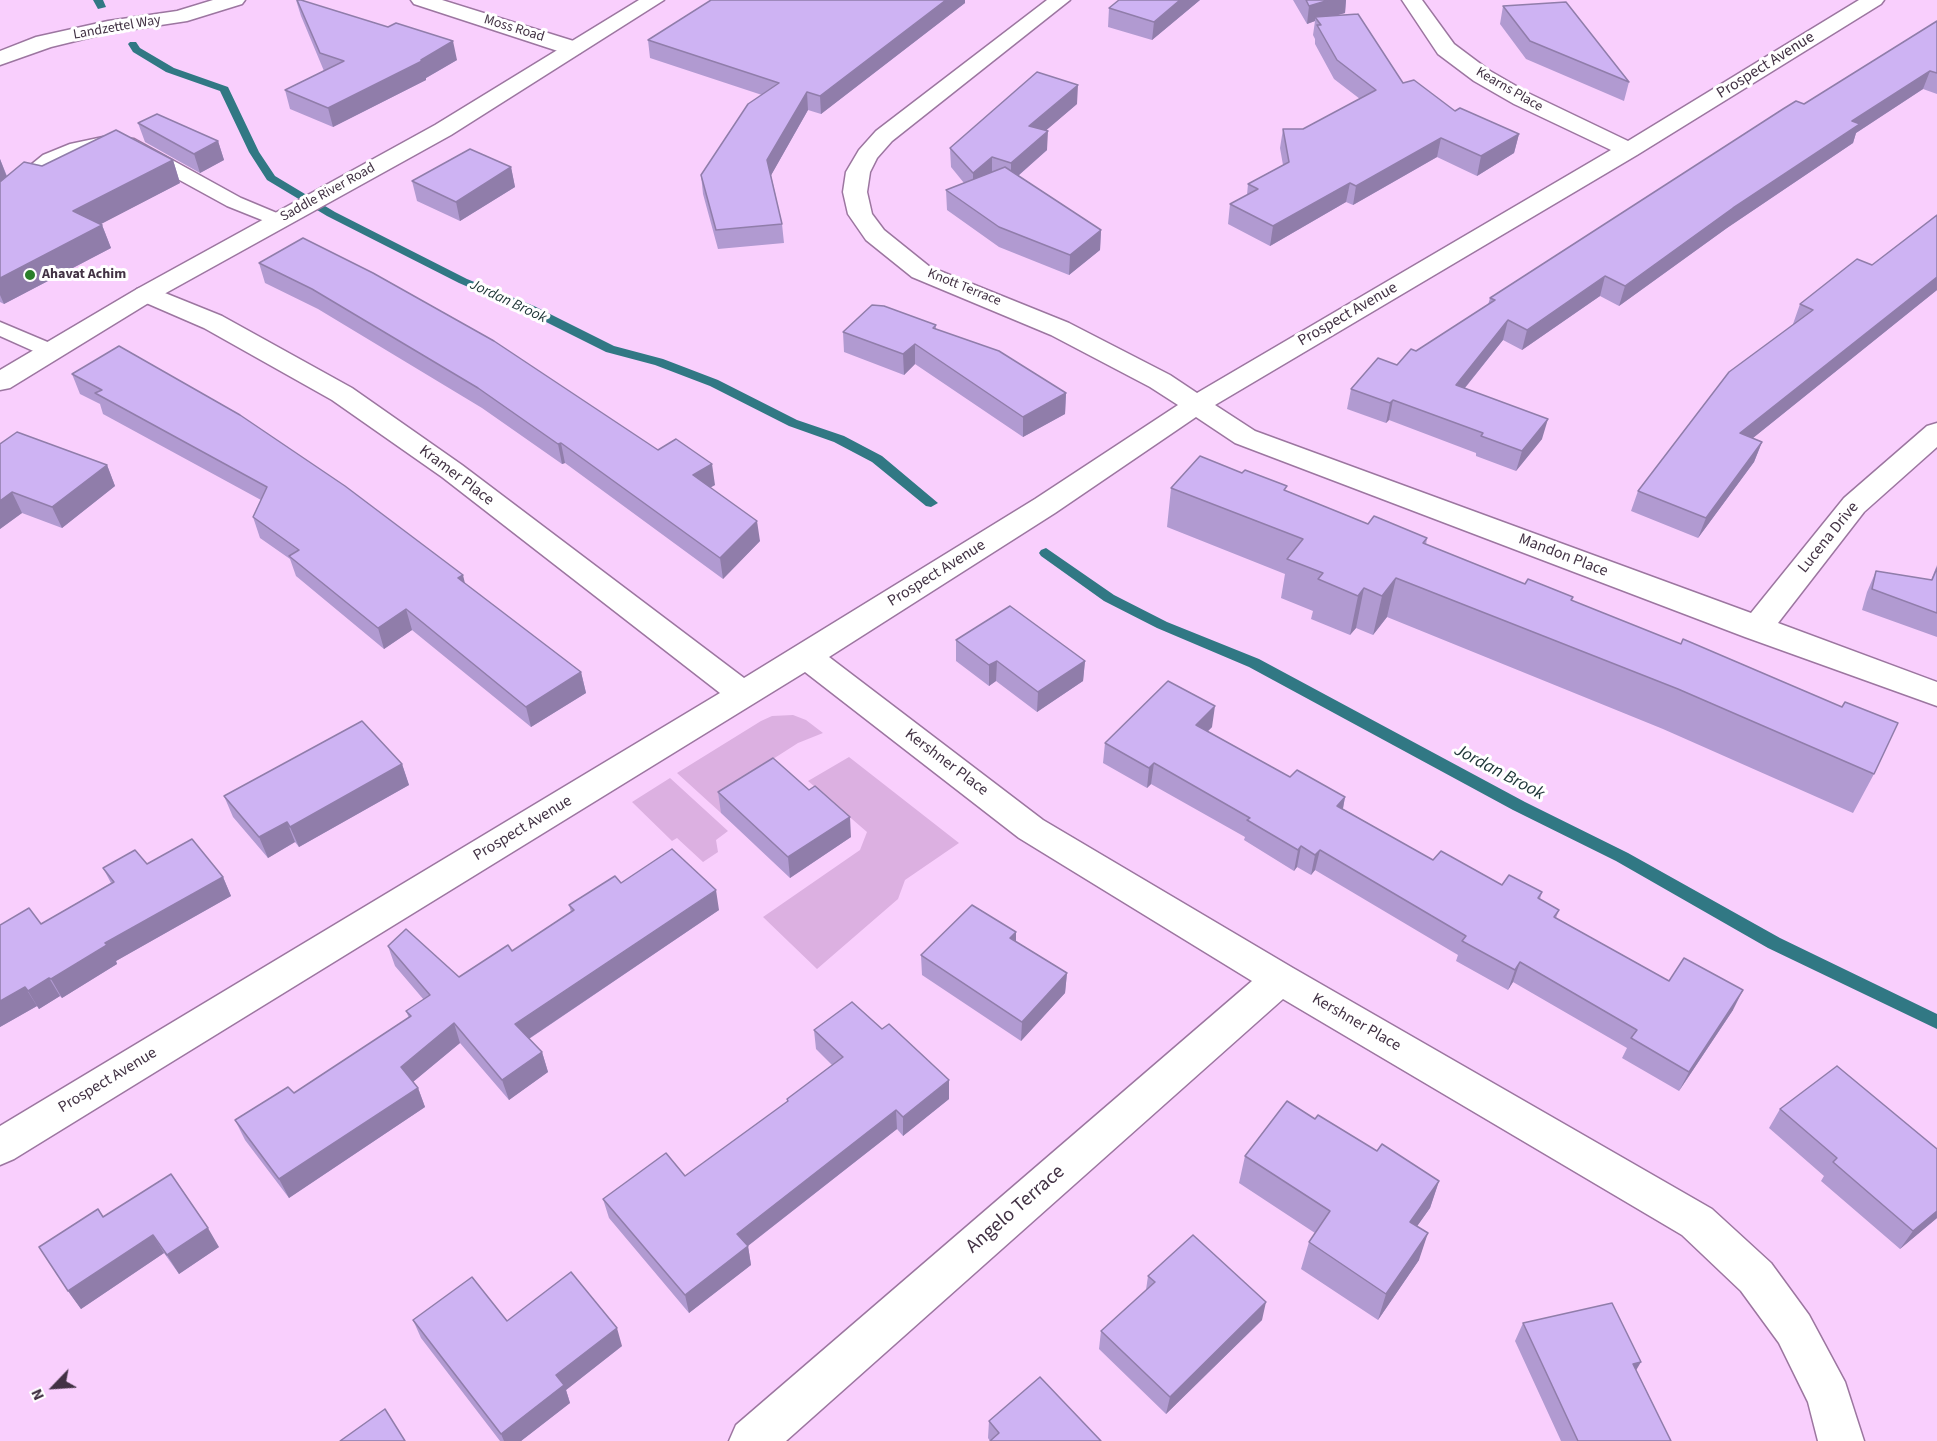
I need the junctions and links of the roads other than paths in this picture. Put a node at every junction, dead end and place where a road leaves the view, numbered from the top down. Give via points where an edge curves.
1 (235, 0) edge
2 (421, 0) edge
3 (654, 0) edge
4 (1059, 0) edge
5 (1412, 0) edge
6 (1874, 0) edge
7 (572, 48) junction
8 (0, 58) edge
9 (1629, 150) junction
10 (0, 200) edge
11 (284, 216) junction
12 (146, 294) junction
13 (0, 328) edge
14 (49, 351) junction
15 (0, 382) edge
16 (1196, 405) junction
17 (1937, 432) edge
18 (1756, 629) junction
19 (806, 656) junction
20 (1937, 694) edge
21 (744, 695) junction
22 (1280, 979) junction
23 (0, 1147) edge
24 (752, 1441) edge
25 (1841, 1441) edge

1 - 8 street, Landzettel Way via 180,17 108,27 44,42
2 - 7 street, Moss Road
3 - 7 street, Saddle River Road
4 - 16 street, Knott Terrace via 884,136 858,172 855,192 860,214 875,235 921,272 1060,329 1160,381
5 - 9 street, Kearns Place via 1446,49 1482,76
6 - 9 street, Prospect Avenue
7 - 11 street, Saddle River Road via 443,130
9 - 16 street, Prospect Avenue
10 - 11 lane via 50,159 77,148 127,142 234,202
11 - 12 street, Saddle River Road
12 - 14 street, Saddle River Road
12 - 21 street, Kramer Place via 213,322 342,394 452,471
13 - 14 lane
14 - 15 street, Saddle River Road
16 - 18 street, Mandon Place via 1245,437
16 - 19 street, Prospect Avenue via 1045,506
17 - 18 street, Lucena Drive via 1854,505
18 - 20 street, Mandon Place
19 - 21 street, Prospect Avenue
19 - 22 street, Kershner Place via 1031,829
21 - 23 street, Prospect Avenue
22 - 24 street, Angelo Terrace
22 - 25 street, Kershner Place via 1697,1222 1756,1277 1794,1329 1829,1397

